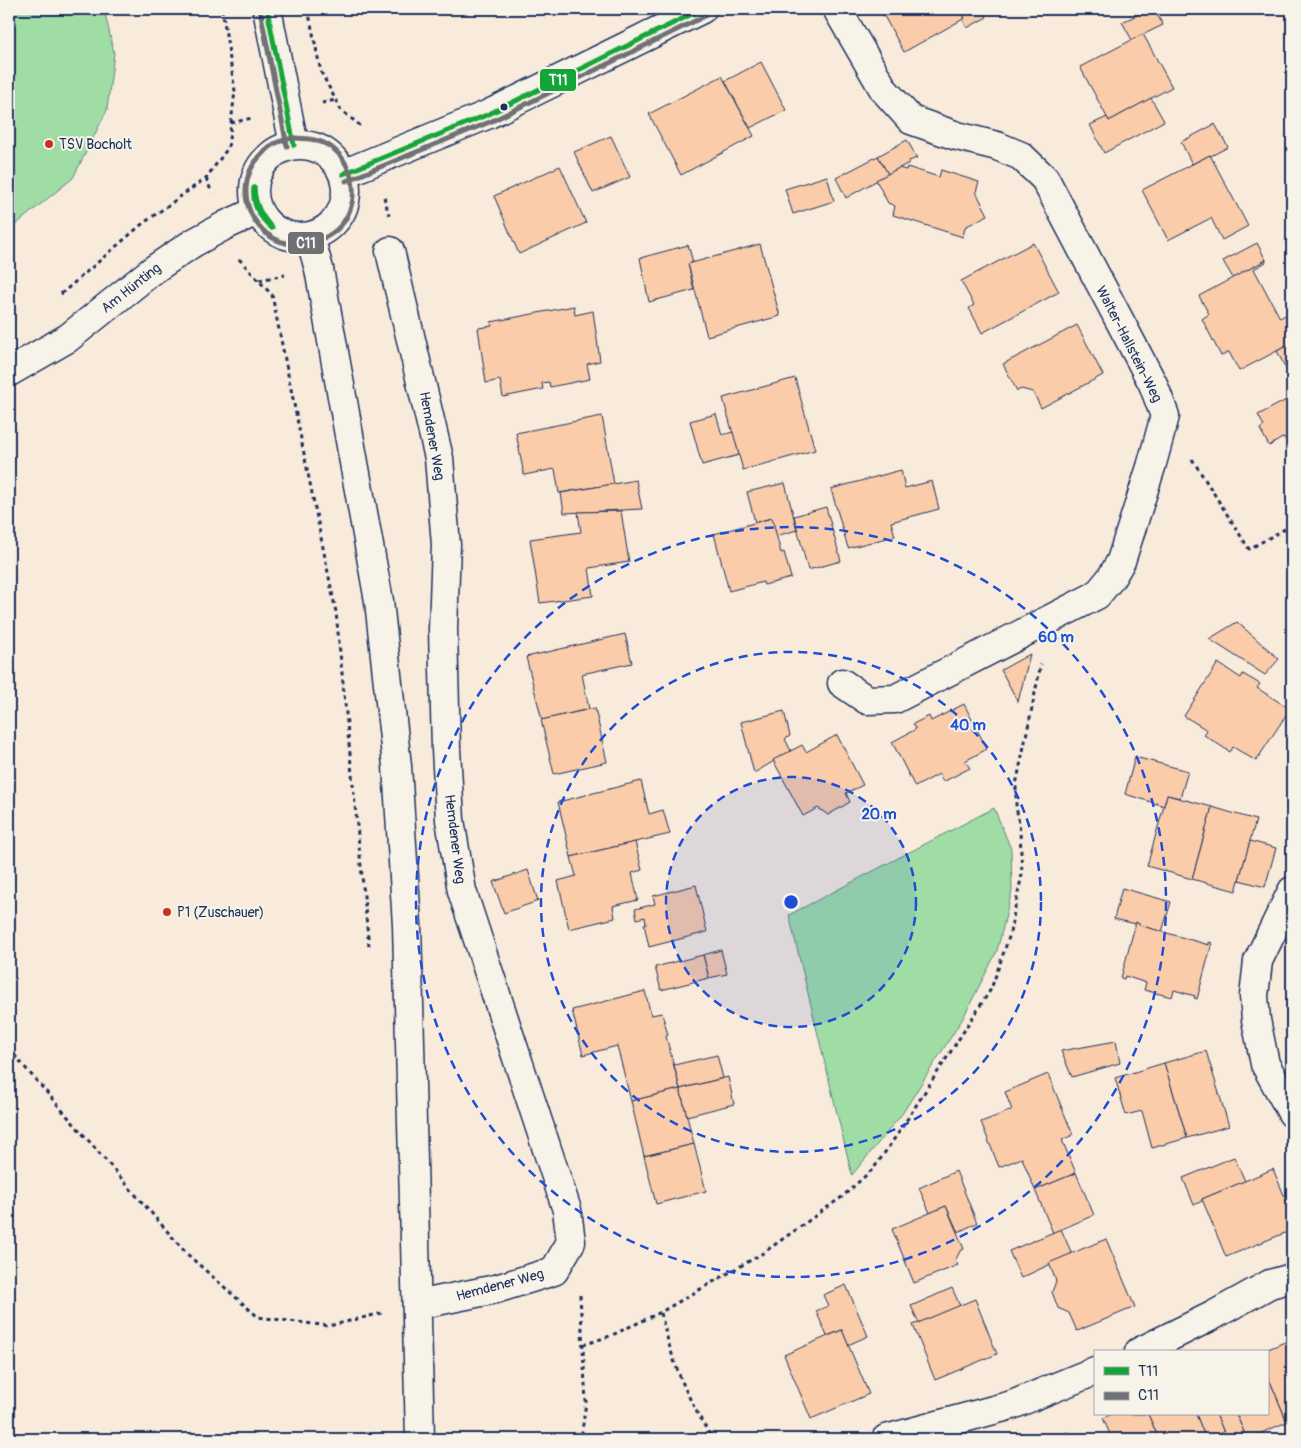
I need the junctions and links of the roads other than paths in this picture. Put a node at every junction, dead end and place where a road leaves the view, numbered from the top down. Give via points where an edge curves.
1 (267, 9) edge
2 (702, 9) edge
3 (837, 9) edge
4 (294, 145) junction
5 (343, 174) junction
6 (257, 212) junction
7 (310, 237) junction
8 (390, 251) dead end
9 (9, 372) edge
10 (842, 683) dead end
11 (1292, 890) edge
12 (1292, 1113) edge
13 (1292, 1278) edge
14 (417, 1305) junction
15 (1144, 1350) edge
16 (1094, 1371) edge
17 (420, 1439) edge
18 (886, 1439) edge

1 - 4 street
2 - 5 street via 489,114
3 - 10 street, Walter-Hallstein-Weg via 884,90 910,120 1021,156 1045,179 1153,384 1164,416 1121,561 1097,595 895,699 868,700
4 - 5 street via 306,145 328,155
4 - 6 street via 277,150 255,177 253,194
5 - 7 street via 345,201 340,213 333,224
6 - 7 street via 274,230 297,238
6 - 9 street, Am Hünting via 193,243 153,270 68,338
7 - 14 street via 319,269 379,601 398,766 407,925
8 - 14 street, Hemdener Weg via 439,458 446,545 446,749 450,820 462,891 567,1210 572,1242 554,1271 496,1289
11 - 12 street via 1258,961 1254,996 1265,1064
13 - 15 street via 1270,1284
14 - 17 street
16 - 18 street via 1012,1405

